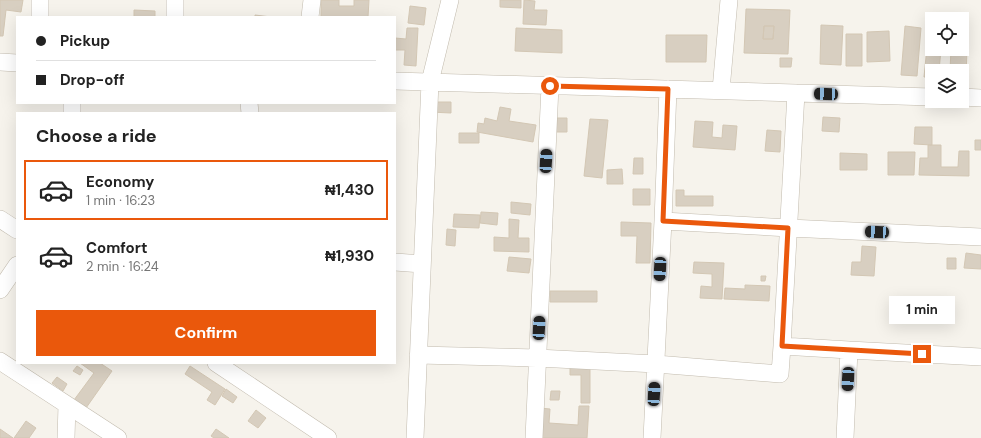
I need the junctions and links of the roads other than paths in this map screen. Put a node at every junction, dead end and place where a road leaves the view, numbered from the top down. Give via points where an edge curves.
1 (40, 0) edge
2 (176, 0) edge
3 (312, 0) edge
4 (450, 0) edge
5 (729, 0) edge
6 (40, 16) edge
7 (175, 16) edge
8 (310, 16) edge
9 (0, 62) edge
10 (16, 63) edge
11 (396, 80) edge
12 (430, 82) junction
13 (550, 86) junction
14 (668, 89) junction
15 (721, 90) junction
16 (796, 93) junction
17 (925, 96) edge
18 (969, 97) edge
19 (981, 98) edge
20 (0, 219) edge
21 (663, 221) junction
22 (788, 228) junction
23 (16, 229) edge
24 (981, 237) edge
25 (396, 262) edge
26 (422, 264) junction
27 (16, 266) edge
28 (0, 290) edge
29 (782, 346) junction
30 (849, 350) junction
31 (418, 355) junction
32 (981, 357) edge
33 (538, 358) junction
34 (0, 361) edge
35 (217, 364) edge
36 (656, 364) junction
37 (67, 405) junction
38 (66, 438) edge
39 (118, 438) edge
40 (328, 438) edge
41 (415, 438) edge
42 (534, 438) edge
43 (652, 438) edge
44 (845, 438) edge

1 - 6 street
2 - 7 street
3 - 8 street
4 - 12 street
5 - 15 street
9 - 10 street
11 - 12 street
12 - 13 street
12 - 26 street
13 - 14 street
13 - 33 street
14 - 15 street
14 - 21 street
15 - 16 street
16 - 17 street
16 - 22 street
18 - 19 street
20 - 23 street
21 - 22 street
21 - 36 street
22 - 24 street
22 - 29 street
25 - 26 street
26 - 31 street
27 - 28 street
29 - 30 street
29 - 36 street via 780,374
30 - 32 street
30 - 44 street
31 - 33 street
31 - 41 street
33 - 36 street
33 - 42 street
34 - 37 street
35 - 40 street
36 - 43 street
37 - 38 street
37 - 39 street

